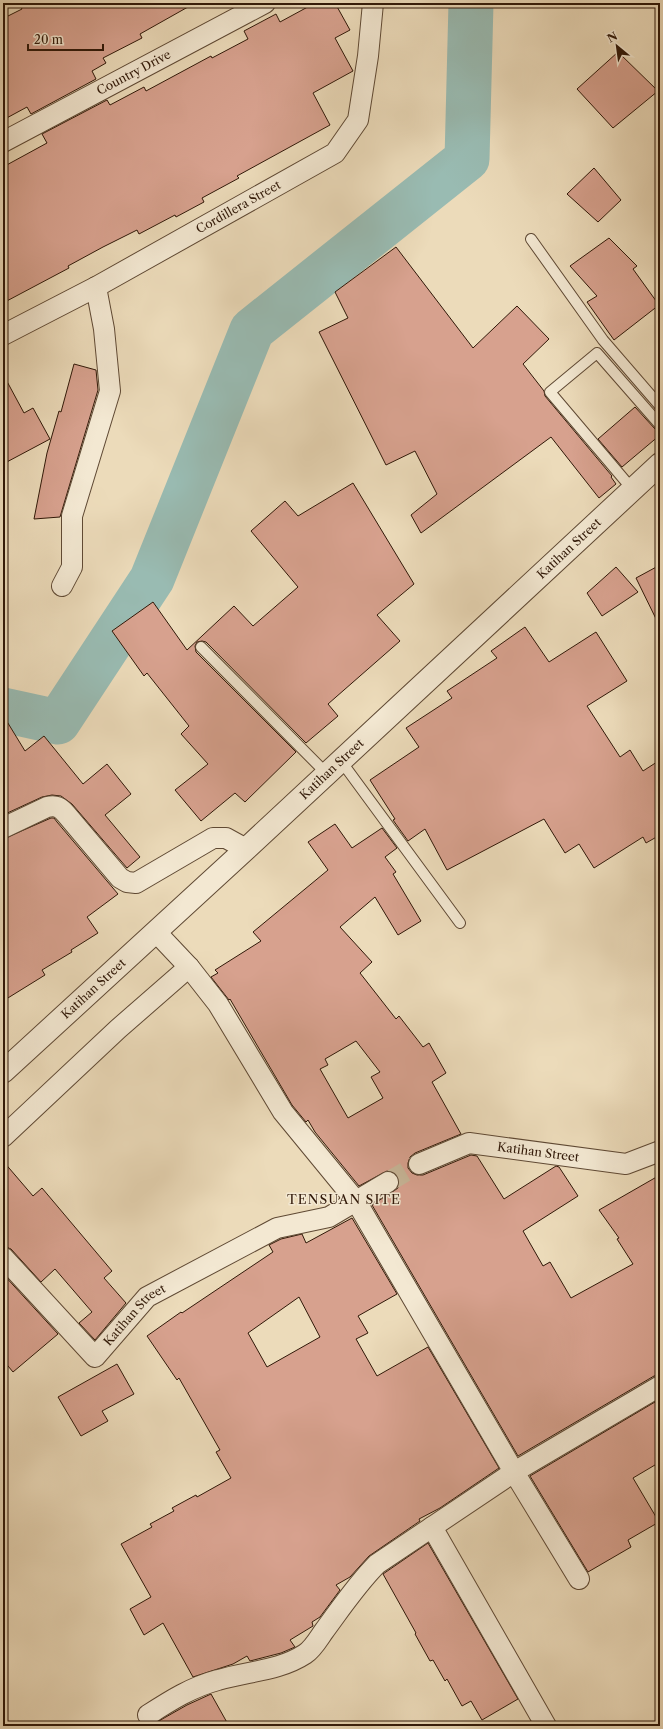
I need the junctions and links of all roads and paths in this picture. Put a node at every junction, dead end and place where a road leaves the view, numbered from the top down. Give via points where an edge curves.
1 (265, 3) edge
2 (373, 3) edge
3 (3, 142) edge
4 (531, 239) dead end
5 (96, 287) junction
6 (3, 335) edge
7 (660, 406) edge
8 (660, 425) edge
9 (660, 464) edge
10 (633, 490) junction
11 (62, 586) dead end
12 (201, 647) dead end
13 (334, 768) junction
14 (3, 828) edge
15 (246, 849) junction
16 (460, 923) dead end
17 (156, 932) junction
18 (189, 967) junction
19 (3, 1072) edge
20 (3, 1137) edge
21 (660, 1151) edge
22 (419, 1164) tunnel mouth
23 (388, 1182) tunnel mouth
24 (356, 1201) junction
25 (3, 1257) edge
26 (660, 1386) edge
27 (514, 1472) junction
28 (432, 1527) junction
29 (579, 1579) dead end
30 (148, 1715) dead end
31 (546, 1726) edge

1 - 3 street, Country Drive
2 - 5 street, Cordillera Street via 358,120 335,153
4 - 7 lane via 603,340
5 - 6 street, Cordillera Street
5 - 11 street via 104,329 110,391 72,516 72,568
8 - 10 lane via 597,353 550,392
9 - 10 street, Katihan Street
10 - 13 street, Katihan Street
12 - 13 lane
13 - 15 street, Katihan Street
13 - 16 lane
14 - 15 street via 54,805 61,808 120,878 136,883 213,838 226,838
15 - 17 street, Katihan Street
17 - 18 street
17 - 19 street, Katihan Street
18 - 20 street via 118,1029
18 - 24 street via 218,1004 283,1112
21 - 22 street, Katihan Street via 626,1164 469,1143
23 - 24 street, Katihan Street
24 - 25 street, Katihan Street via 329,1217 277,1228 147,1297 95,1357
24 - 27 street
26 - 27 street
27 - 28 street
27 - 29 street
28 - 30 street via 377,1564 361,1580 307,1653 275,1668 199,1685
28 - 31 street

